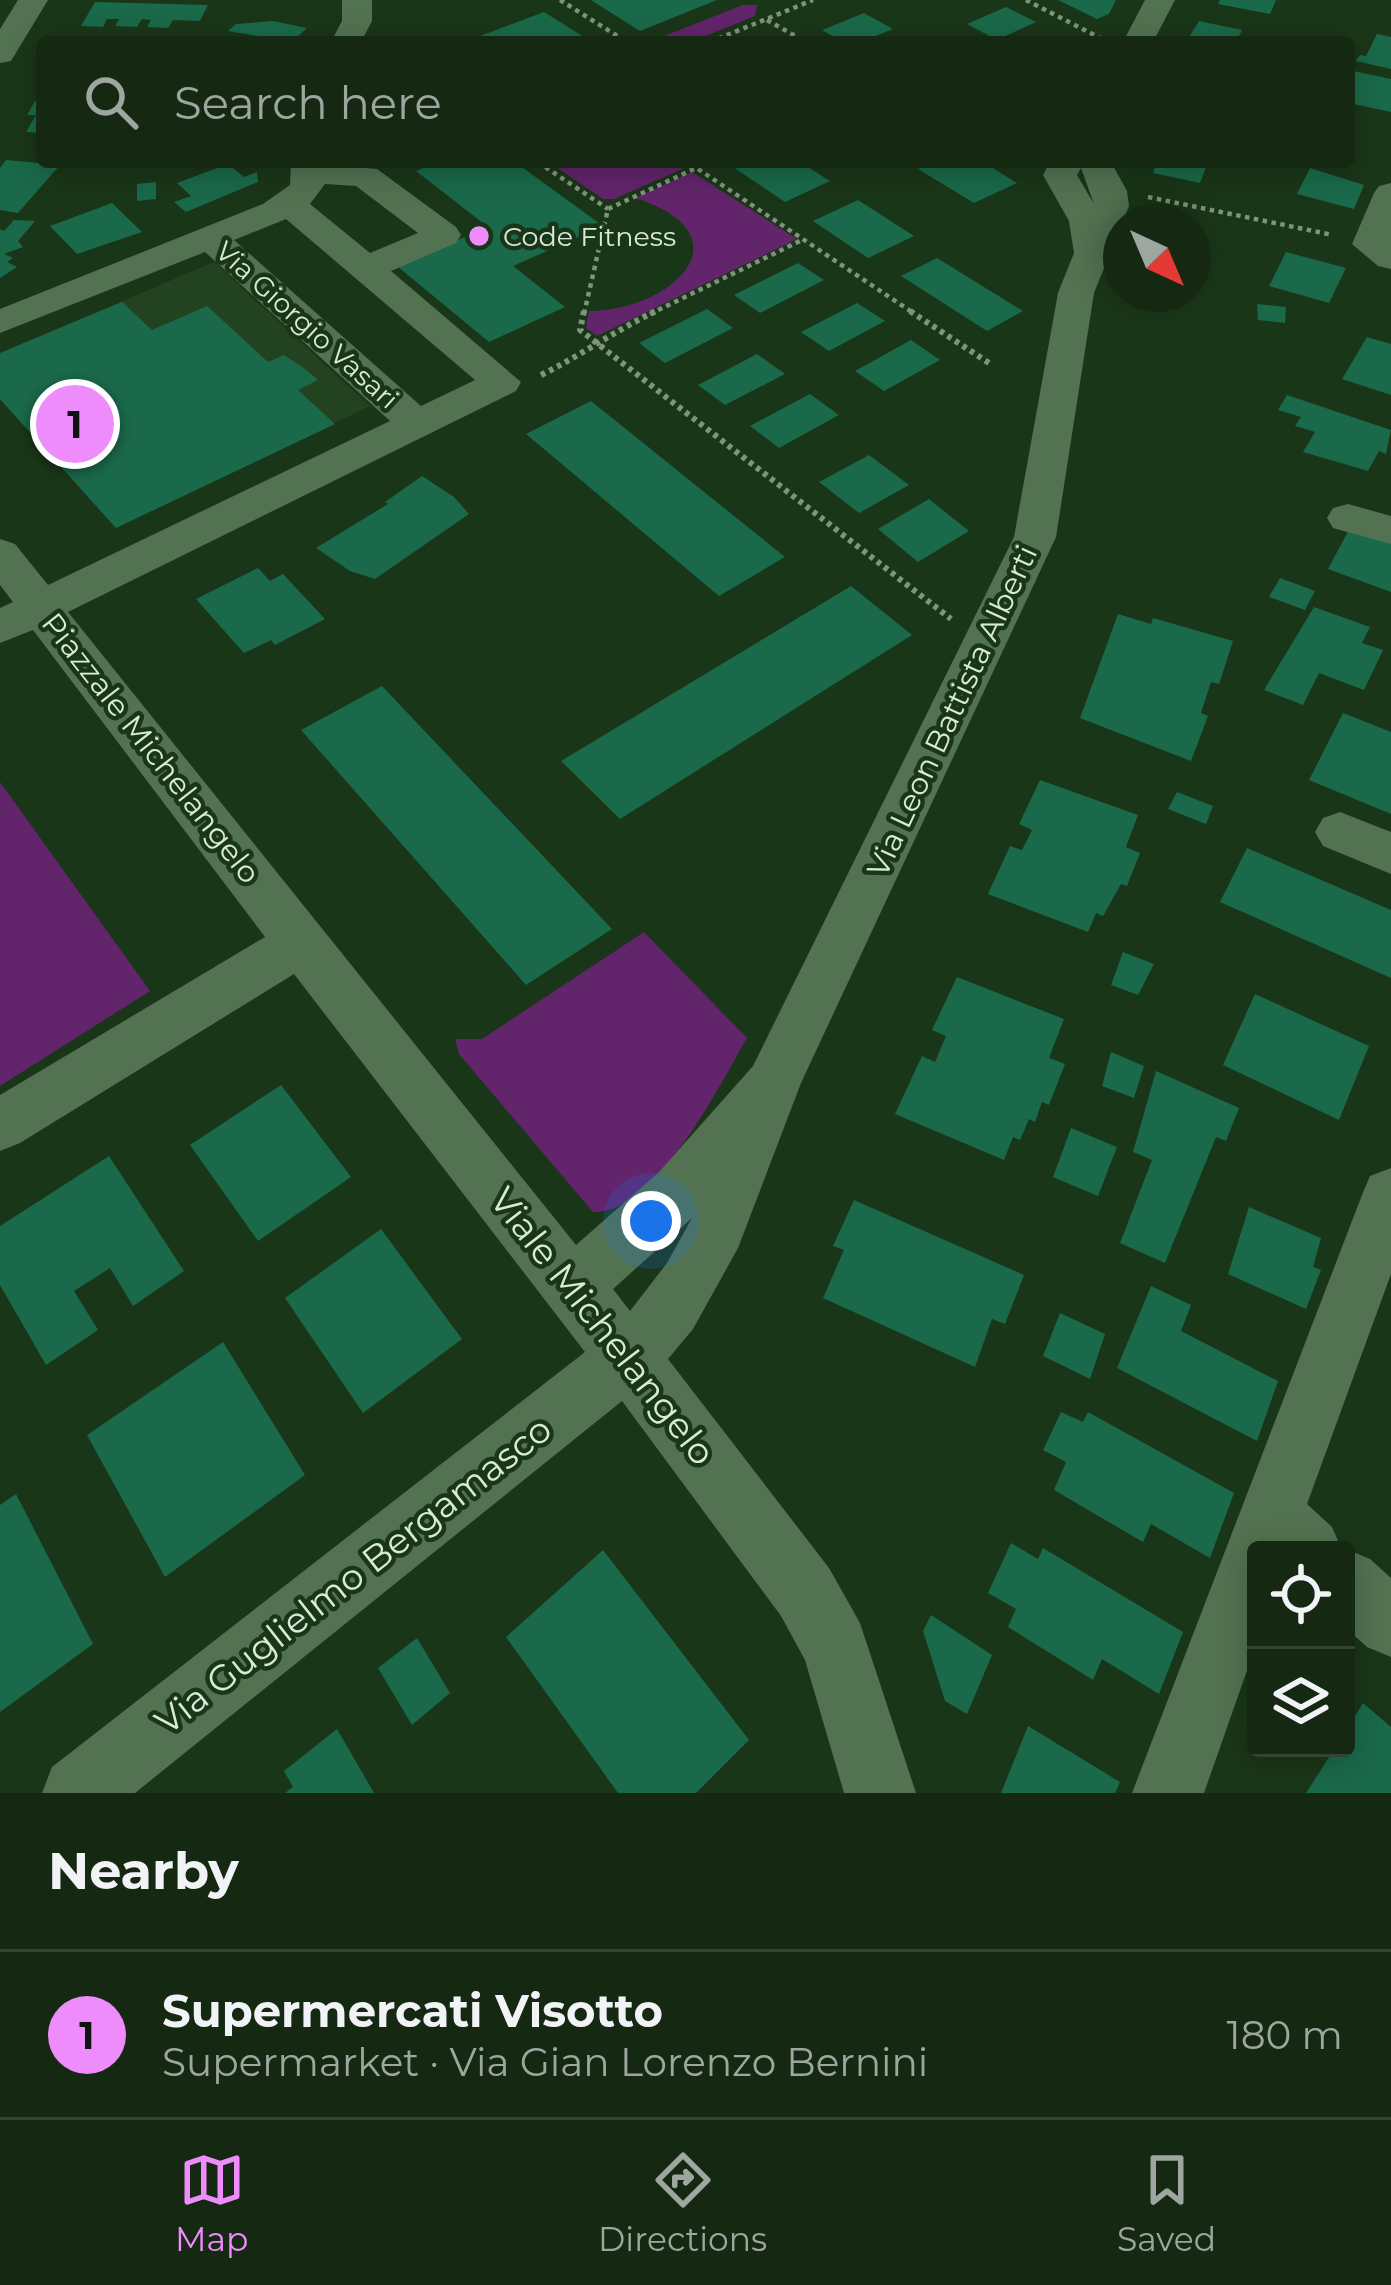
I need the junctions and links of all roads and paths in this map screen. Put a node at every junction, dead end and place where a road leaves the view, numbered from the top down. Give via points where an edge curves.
1 (33, 0) edge
2 (357, 0) edge
3 (560, 0) edge
4 (792, 0) edge
5 (813, 0) edge
6 (1026, 0) edge
7 (1160, 0) edge
8 (801, 5) junction
9 (766, 19) junction
10 (349, 36) edge
11 (617, 36) edge
12 (725, 36) edge
13 (796, 36) edge
14 (1096, 36) edge
15 (1141, 36) edge
16 (0, 54) edge
17 (309, 168) edge
18 (315, 168) edge
19 (547, 168) edge
20 (696, 168) joint
21 (1064, 168) edge
22 (1097, 168) edge
23 (1391, 193) edge
24 (1133, 194) dead end
25 (289, 204) junction
26 (608, 209) junction
27 (210, 237) junction
28 (804, 240) junction
29 (1090, 250) junction
30 (1380, 251) edge
31 (367, 268) junction
32 (0, 322) edge
33 (593, 340) junction
34 (992, 364) dead end
35 (502, 382) junction
36 (416, 423) junction
37 (1348, 518) dead end
38 (1391, 530) edge
39 (0, 554) edge
40 (21, 617) edge
41 (964, 628) dead end
42 (1340, 832) dead end
43 (1391, 854) edge
44 (303, 941) junction
45 (773, 1083) junction
46 (0, 1125) edge
47 (1391, 1195) edge
48 (570, 1284) junction
49 (628, 1357) junction
50 (1273, 1541) edge
51 (1355, 1591) edge
52 (1247, 1604) edge
53 (1391, 1623) edge
54 (872, 1764) edge
55 (78, 1793) edge
56 (1168, 1793) edge

1 - 16 street
2 - 10 street
3 - 11 path
4 - 8 path
5 - 8 path
6 - 14 path
7 - 15 street
8 - 9 path
9 - 12 path
9 - 13 path
17 - 25 street via 305,189
18 - 31 street via 365,176 443,236
19 - 26 path
20 - 26 path
20 - 28 path
21 - 29 street
22 - 29 street, Via Leon Battista Alberti via 1112,206
23 - 30 street
24 - 30 path via 1243,213
25 - 27 street
25 - 31 street
26 - 33 path via 581,318 580,330
27 - 32 street
27 - 36 street, Via Giorgio Vasari
28 - 33 path
28 - 34 path
29 - 45 street, Via Leon Battista Alberti via 1035,537
31 - 35 street
33 - 35 path via 586,353 530,380
33 - 41 path
35 - 36 street, Via Giorgio Vasari
36 - 40 street
37 - 38 street
39 - 40 street, Piazzale Michelangelo
40 - 44 street, Piazzale Michelangelo via 163,768
42 - 43 street
44 - 46 street
44 - 48 street, Viale Michelangelo
45 - 48 street, Via Leon Battista Alberti via 659,1216
45 - 49 street, Via Leon Battista Alberti via 755,1142 694,1269
47 - 50 street
48 - 49 street, Viale Michelangelo
49 - 54 street, Viale Michelangelo via 805,1592 836,1647
49 - 55 street, Via Guglielmo Bergamasco
51 - 53 street
52 - 56 street

